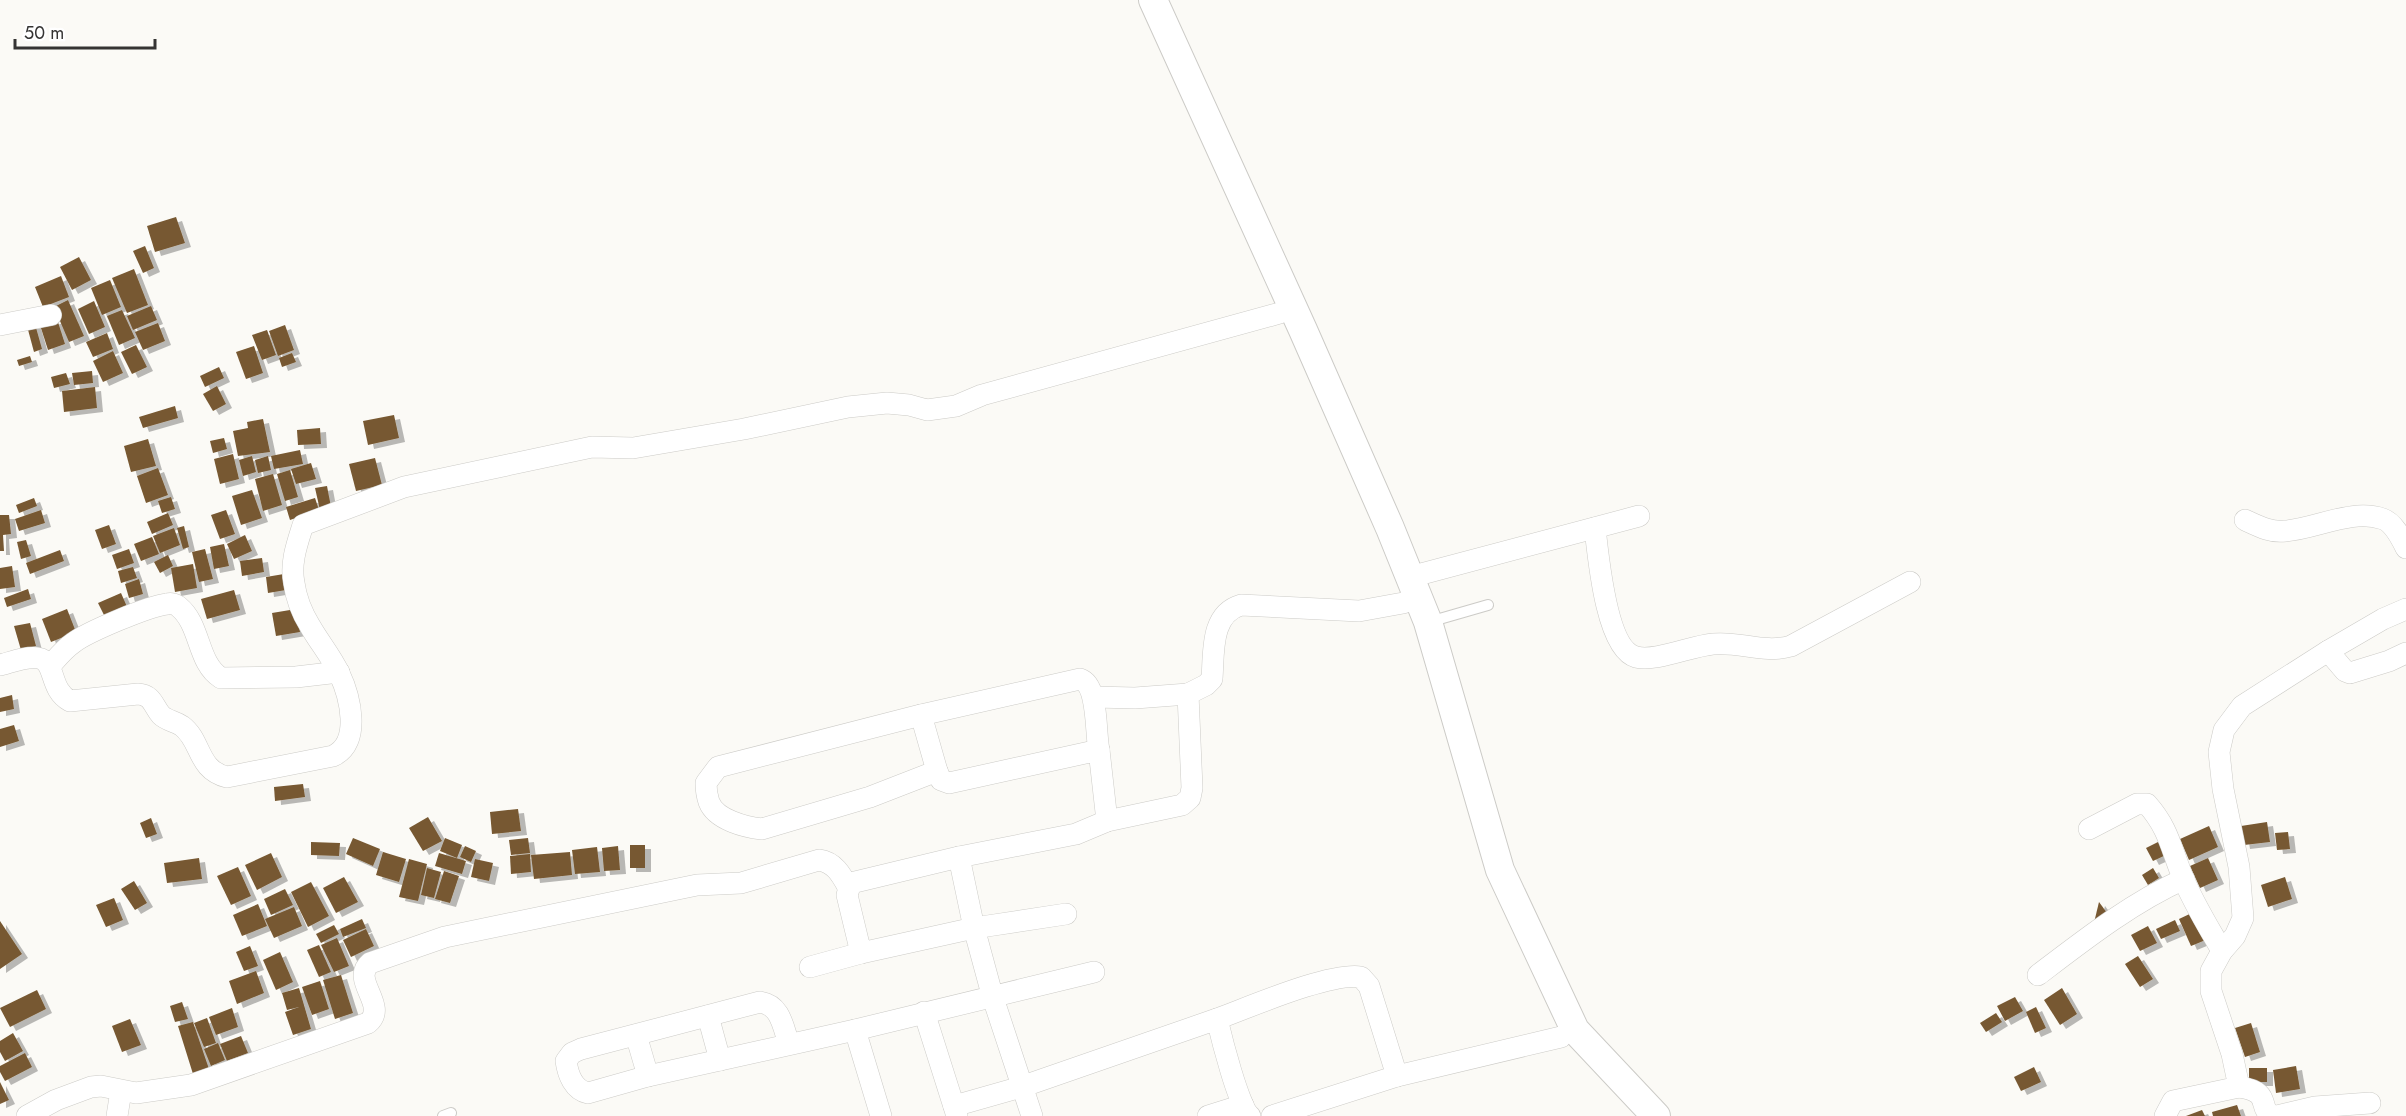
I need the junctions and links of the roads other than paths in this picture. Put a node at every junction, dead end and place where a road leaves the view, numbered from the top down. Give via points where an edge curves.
1 (1137, 0) edge
2 (1154, 0) edge
3 (1230, 190) junction
4 (1280, 313) junction
5 (51, 315) dead end
6 (0, 325) edge
7 (1639, 516) dead end
8 (2245, 520) dead end
9 (1594, 528) junction
10 (2406, 548) edge
11 (1910, 582) dead end
12 (1415, 600) junction
13 (1488, 605) dead end
14 (2406, 609) edge
15 (2328, 651) junction
16 (2406, 653) edge
17 (0, 665) edge
18 (50, 666) junction
19 (339, 672) junction
20 (1188, 694) junction
21 (1094, 697) junction
22 (921, 715) junction
23 (1099, 750) junction
24 (937, 771) junction
25 (1107, 821) junction
26 (2089, 828) dead end
27 (959, 857) junction
28 (2184, 879) junction
29 (848, 887) junction
30 (1066, 914) dead end
31 (974, 928) junction
32 (2222, 951) junction
33 (861, 953) junction
34 (810, 966) dead end
35 (1094, 972) dead end
36 (2038, 975) dead end
37 (993, 998) junction
38 (924, 1012) junction
39 (708, 1016) junction
40 (1217, 1019) junction
41 (855, 1030) junction
42 (636, 1035) junction
43 (1560, 1037) junction
44 (789, 1044) junction
45 (720, 1060) junction
46 (648, 1076) junction
47 (1397, 1077) junction
48 (1021, 1087) junction
49 (2239, 1087) junction
50 (121, 1092) junction
51 (1625, 1100) edge
52 (2370, 1103) dead end
53 (956, 1111) edge
54 (1246, 1111) edge
55 (27, 1116) edge
56 (117, 1116) edge
57 (881, 1116) edge
58 (1032, 1116) edge
59 (1208, 1116) edge
60 (1272, 1116) edge
61 (1656, 1116) edge
62 (2165, 1116) edge
63 (2276, 1116) edge

1 - 3 street
2 - 3 street
3 - 4 street
3 - 12 street via 1312,352
4 - 12 street via 1378,534
4 - 19 street via 982,395 956,406 927,410 887,404 848,407 633,448 592,447 404,487 314,520 303,525 294,552 293,581 310,626
5 - 6 street
7 - 9 street
8 - 10 street via 2272,531 2285,531 2356,516 2384,519
9 - 11 street via 1603,590 1617,637 1634,656 1649,657 1721,643 1779,650
9 - 12 street
12 - 13 lane
12 - 20 street via 1359,611 1241,605 1231,608 1217,629 1212,679
12 - 43 street via 1416,631 1472,838
12 - 51 street via 1500,870 1575,1030
14 - 15 street
15 - 16 street via 2350,673
15 - 32 street via 2242,706 2224,730 2220,761 2239,867 2243,918
17 - 18 street via 39,658
18 - 19 street via 62,651 87,634 153,606 170,603 186,614 210,669 221,678
18 - 19 street via 59,694 70,701 148,696 162,715 185,728 208,767 227,777 342,752 351,728 351,714
20 - 21 street
20 - 25 street via 1190,798 1182,805
21 - 22 street via 1088,684 1080,679
21 - 23 street
22 - 24 street
22 - 24 street via 718,766 706,783 709,802 732,821 762,829 870,797
23 - 24 street via 948,783 941,780
23 - 25 street
25 - 27 street via 1076,834
26 - 28 street via 2137,804 2147,804 2166,829
27 - 29 street via 858,880
27 - 31 street
28 - 32 street
28 - 36 street via 2089,936
29 - 33 street
29 - 50 street via 841,873 819,860 741,883 697,885 438,939 370,963 364,969 376,1011 368,1023 191,1085
30 - 31 street
31 - 33 street
31 - 37 street
32 - 49 street via 2211,971 2211,991
33 - 34 street
35 - 37 street
37 - 38 street
37 - 48 street
38 - 41 street
38 - 53 street
39 - 42 street
39 - 44 street via 760,1002 770,1005 778,1012
39 - 45 street
40 - 47 street via 1326,980 1360,977 1369,986
40 - 48 street
40 - 54 street
41 - 44 street
41 - 57 street
42 - 46 street
42 - 46 street via 575,1051 567,1059 567,1066 576,1087 588,1093
43 - 47 street
43 - 51 street
44 - 45 street
45 - 46 street
47 - 60 street
48 - 53 street
48 - 58 street
49 - 62 street via 2173,1101
49 - 63 street via 2256,1090 2266,1110
50 - 55 street via 91,1087
50 - 56 street
51 - 61 street
52 - 63 street via 2315,1107
54 - 59 street

